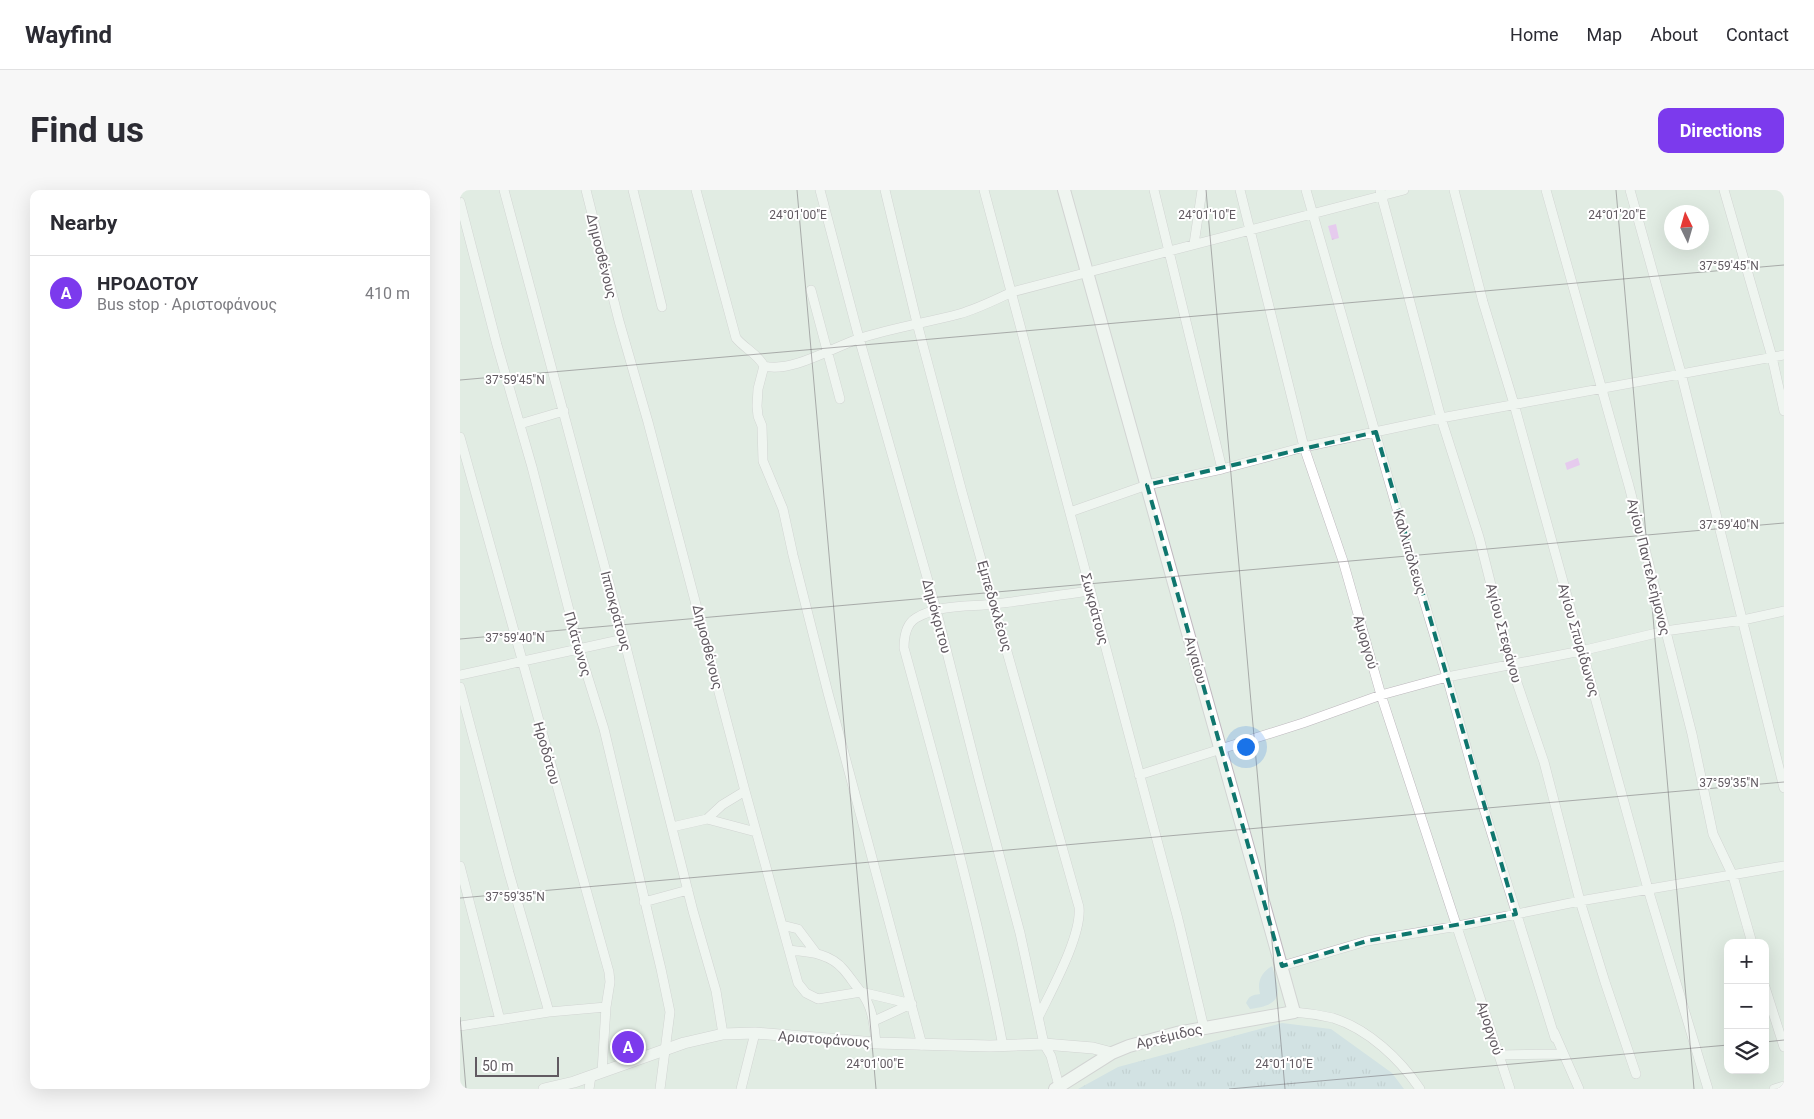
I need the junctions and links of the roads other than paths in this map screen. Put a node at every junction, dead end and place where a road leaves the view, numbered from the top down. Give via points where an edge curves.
1 (504, 190) edge
2 (586, 190) edge
3 (633, 190) edge
4 (696, 190) edge
5 (820, 190) edge
6 (885, 190) edge
7 (984, 190) edge
8 (1064, 190) edge
9 (1154, 190) edge
10 (1202, 190) edge
11 (1240, 190) edge
12 (1306, 190) edge
13 (1404, 190) edge
14 (1454, 190) edge
15 (1546, 190) edge
16 (1630, 190) edge
17 (1724, 190) edge
18 (1381, 193) edge
19 (460, 202) edge
20 (1312, 214) junction
21 (1249, 230) junction
22 (1194, 244) junction
23 (1169, 251) junction
24 (1087, 272) junction
25 (812, 290) dead end
26 (1012, 292) junction
27 (662, 307) dead end
28 (917, 323) junction
29 (859, 338) junction
30 (827, 351) junction
31 (1784, 355) edge
32 (1772, 357) junction
33 (764, 366) junction
34 (1681, 373) junction
35 (1601, 388) junction
36 (840, 399) dead end
37 (1514, 404) junction
38 (564, 411) junction
39 (1784, 411) edge
40 (1441, 418) junction
41 (520, 424) junction
42 (1376, 432) junction
43 (460, 437) edge
44 (1304, 447) junction
45 (1222, 469) junction
46 (1147, 485) junction
47 (1070, 512) junction
48 (1090, 591) junction
49 (994, 604) junction
50 (936, 609) junction
51 (1784, 611) edge
52 (1743, 620) junction
53 (1665, 631) junction
54 (624, 639) junction
55 (579, 649) junction
56 (1581, 651) junction
57 (521, 662) junction
58 (1511, 665) junction
59 (460, 675) edge
60 (1448, 677) junction
61 (460, 687) edge
62 (1381, 695) junction
63 (1221, 749) junction
64 (1139, 775) junction
65 (1784, 788) edge
66 (745, 791) junction
67 (707, 819) junction
68 (672, 827) junction
69 (756, 832) junction
70 (460, 866) edge
71 (1784, 866) edge
72 (1733, 876) junction
73 (1648, 889) junction
74 (688, 890) junction
75 (1580, 901) junction
76 (644, 902) junction
77 (1518, 914) junction
78 (782, 925) junction
79 (1458, 926) junction
80 (1751, 939) edge
81 (789, 950) junction
82 (816, 953) junction
83 (1282, 966) junction
84 (861, 992) junction
85 (1769, 1000) edge
86 (912, 1004) junction
87 (606, 1006) junction
88 (549, 1012) junction
89 (1294, 1012) junction
90 (1039, 1016) junction
91 (500, 1020) junction
92 (874, 1021) junction
93 (460, 1026) edge
94 (1204, 1028) junction
95 (755, 1033) junction
96 (723, 1034) junction
97 (876, 1043) junction
98 (1044, 1044) junction
99 (922, 1045) junction
100 (1003, 1046) junction
101 (1784, 1047) edge
102 (666, 1050) junction
103 (1112, 1053) junction
104 (1563, 1054) junction
105 (1499, 1055) junction
106 (596, 1074) junction
107 (1636, 1074) dead end
108 (1784, 1086) edge
109 (1057, 1088) edge
110 (544, 1089) edge
111 (590, 1089) edge
112 (660, 1089) edge
113 (741, 1089) edge
114 (1420, 1089) edge
115 (1510, 1089) edge
116 (1579, 1089) edge
117 (1708, 1089) edge
118 (1774, 1089) edge

1 - 38 street, Ιπποκράτους
2 - 66 street, Δημοσθένους
3 - 27 street
4 - 33 street via 736,338
5 - 29 street, Δημόκριτου
6 - 28 street, Εμπεδοκλέους
7 - 26 street, Σωκράτους
8 - 24 main road
9 - 23 street
10 - 22 street
11 - 21 street, Αμοργού
12 - 20 street, Καλλιπόλεως
13 - 18 street
14 - 37 street, Αγίου Σπυρίδωνος
15 - 35 street, Αγίου Παντελεήμονος
16 - 34 street
17 - 32 street
18 - 20 street
18 - 40 street, Αγίου Στεφάνου
19 - 41 street, Πλάτωνος
20 - 21 street
20 - 42 street, Καλλιπόλεως
21 - 22 street
21 - 44 street, Αμοργού
22 - 23 street
23 - 24 street
23 - 45 street
24 - 26 street
24 - 46 main road, Αιγαίου
25 - 30 street
26 - 28 street via 976,308
26 - 47 street, Σωκράτους
28 - 29 street
28 - 49 street, Εμπεδοκλέους
29 - 30 street
29 - 50 street, Δημόκριτου
30 - 33 street via 780,368
30 - 36 street
31 - 32 street
32 - 34 street
32 - 39 street
33 - 86 street via 757,406 762,426 763,461 783,509 828,692
34 - 35 street
34 - 52 street
35 - 37 street
35 - 53 street, Αγίου Παντελεήμονος
37 - 40 street
37 - 56 street, Αγίου Σπυρίδωνος
38 - 41 street
38 - 54 street, Ιπποκράτους
40 - 42 street
40 - 58 street, Αγίου Στεφάνου via 1479,537
41 - 55 street, Πλάτωνος
42 - 44 street
42 - 60 street, Καλλιπόλεως
43 - 57 street, Ηροδότου
44 - 45 street
44 - 62 street, Αμοργού via 1343,561
45 - 46 street
46 - 47 street
46 - 63 main road, Αιγαίου
47 - 48 street, Σωκράτους
48 - 49 street
48 - 64 street, Σωκράτους
49 - 50 street
49 - 90 street, Εμπεδοκλέους via 1079,913 1077,929
50 - 90 street, Δημόκριτου
50 - 100 street via 915,619 908,627 904,648 954,833
51 - 52 street
52 - 53 street
52 - 65 street
53 - 56 street
53 - 72 street, Αγίου Παντελεήμονος via 1692,734 1713,834
54 - 55 street
54 - 68 street, Ιπποκράτους
55 - 57 street
55 - 76 street, Πλάτωνος via 604,730
56 - 58 street
56 - 73 street, Αγίου Σπυρίδωνος
57 - 59 street
57 - 87 street, Ηροδότου via 609,972
58 - 60 street
58 - 75 street, Αγίου Στεφάνου via 1544,762
60 - 62 street
60 - 77 street, Καλλιπόλεως via 1477,786
61 - 88 street
62 - 63 street
62 - 79 street, Αμοργού
63 - 64 street
63 - 83 main road, Αιγαίου
64 - 94 street, Σωκράτους
66 - 67 street
66 - 69 street, Δημοσθένους
67 - 68 street
67 - 69 street
68 - 74 street, Ιπποκράτους
69 - 78 street, Δημοσθένους
70 - 91 street
71 - 72 street
72 - 73 street
72 - 80 street, Αγίου Παντελεήμονος
73 - 75 street
73 - 117 street, Αγίου Σπυρίδωνος
74 - 76 street
74 - 96 street, Ιπποκράτους via 716,991
75 - 77 street
75 - 107 street, Αγίου Στεφάνου
76 - 102 street, Πλάτωνος via 670,1012
77 - 79 street
77 - 104 street, Καλλιπόλεως via 1555,1038
78 - 81 street, Δημοσθένους
78 - 82 street via 798,929
79 - 83 street via 1367,942
79 - 105 street, Αμοργού
81 - 82 street
81 - 84 street, Δημοσθένους via 798,983 812,997 833,998
82 - 84 street via 837,962
83 - 89 main road, Αιγαίου
84 - 86 street
84 - 92 street via 868,1000
85 - 101 street
86 - 92 street
86 - 99 street
87 - 88 street
87 - 106 street, Ηροδότου
88 - 91 street
89 - 94 main road, Αρτέμιδος
89 - 114 street via 1334,1019 1354,1028 1391,1055
90 - 98 street, Δημόκριτου
91 - 93 street
92 - 97 street
94 - 103 main road, Αρτέμιδος via 1151,1039
95 - 96 street, Αριστοφάνους
95 - 97 street, Αριστοφάνους
95 - 113 street
96 - 102 street, Αριστοφάνους
97 - 99 street, Αριστοφάνους
98 - 100 street, Αριστοφάνους
98 - 103 street, Αριστοφάνους
98 - 109 street, Δημόκριτου via 1051,1056
99 - 100 street, Αριστοφάνους
102 - 106 street, Αριστοφάνους
102 - 112 street, Πλάτωνος
103 - 109 main road, Αρτέμιδος
104 - 105 street
104 - 116 street
105 - 115 street, Αμοργού
106 - 110 street, Αριστοφάνους
106 - 111 street, Ηροδότου
108 - 118 street

